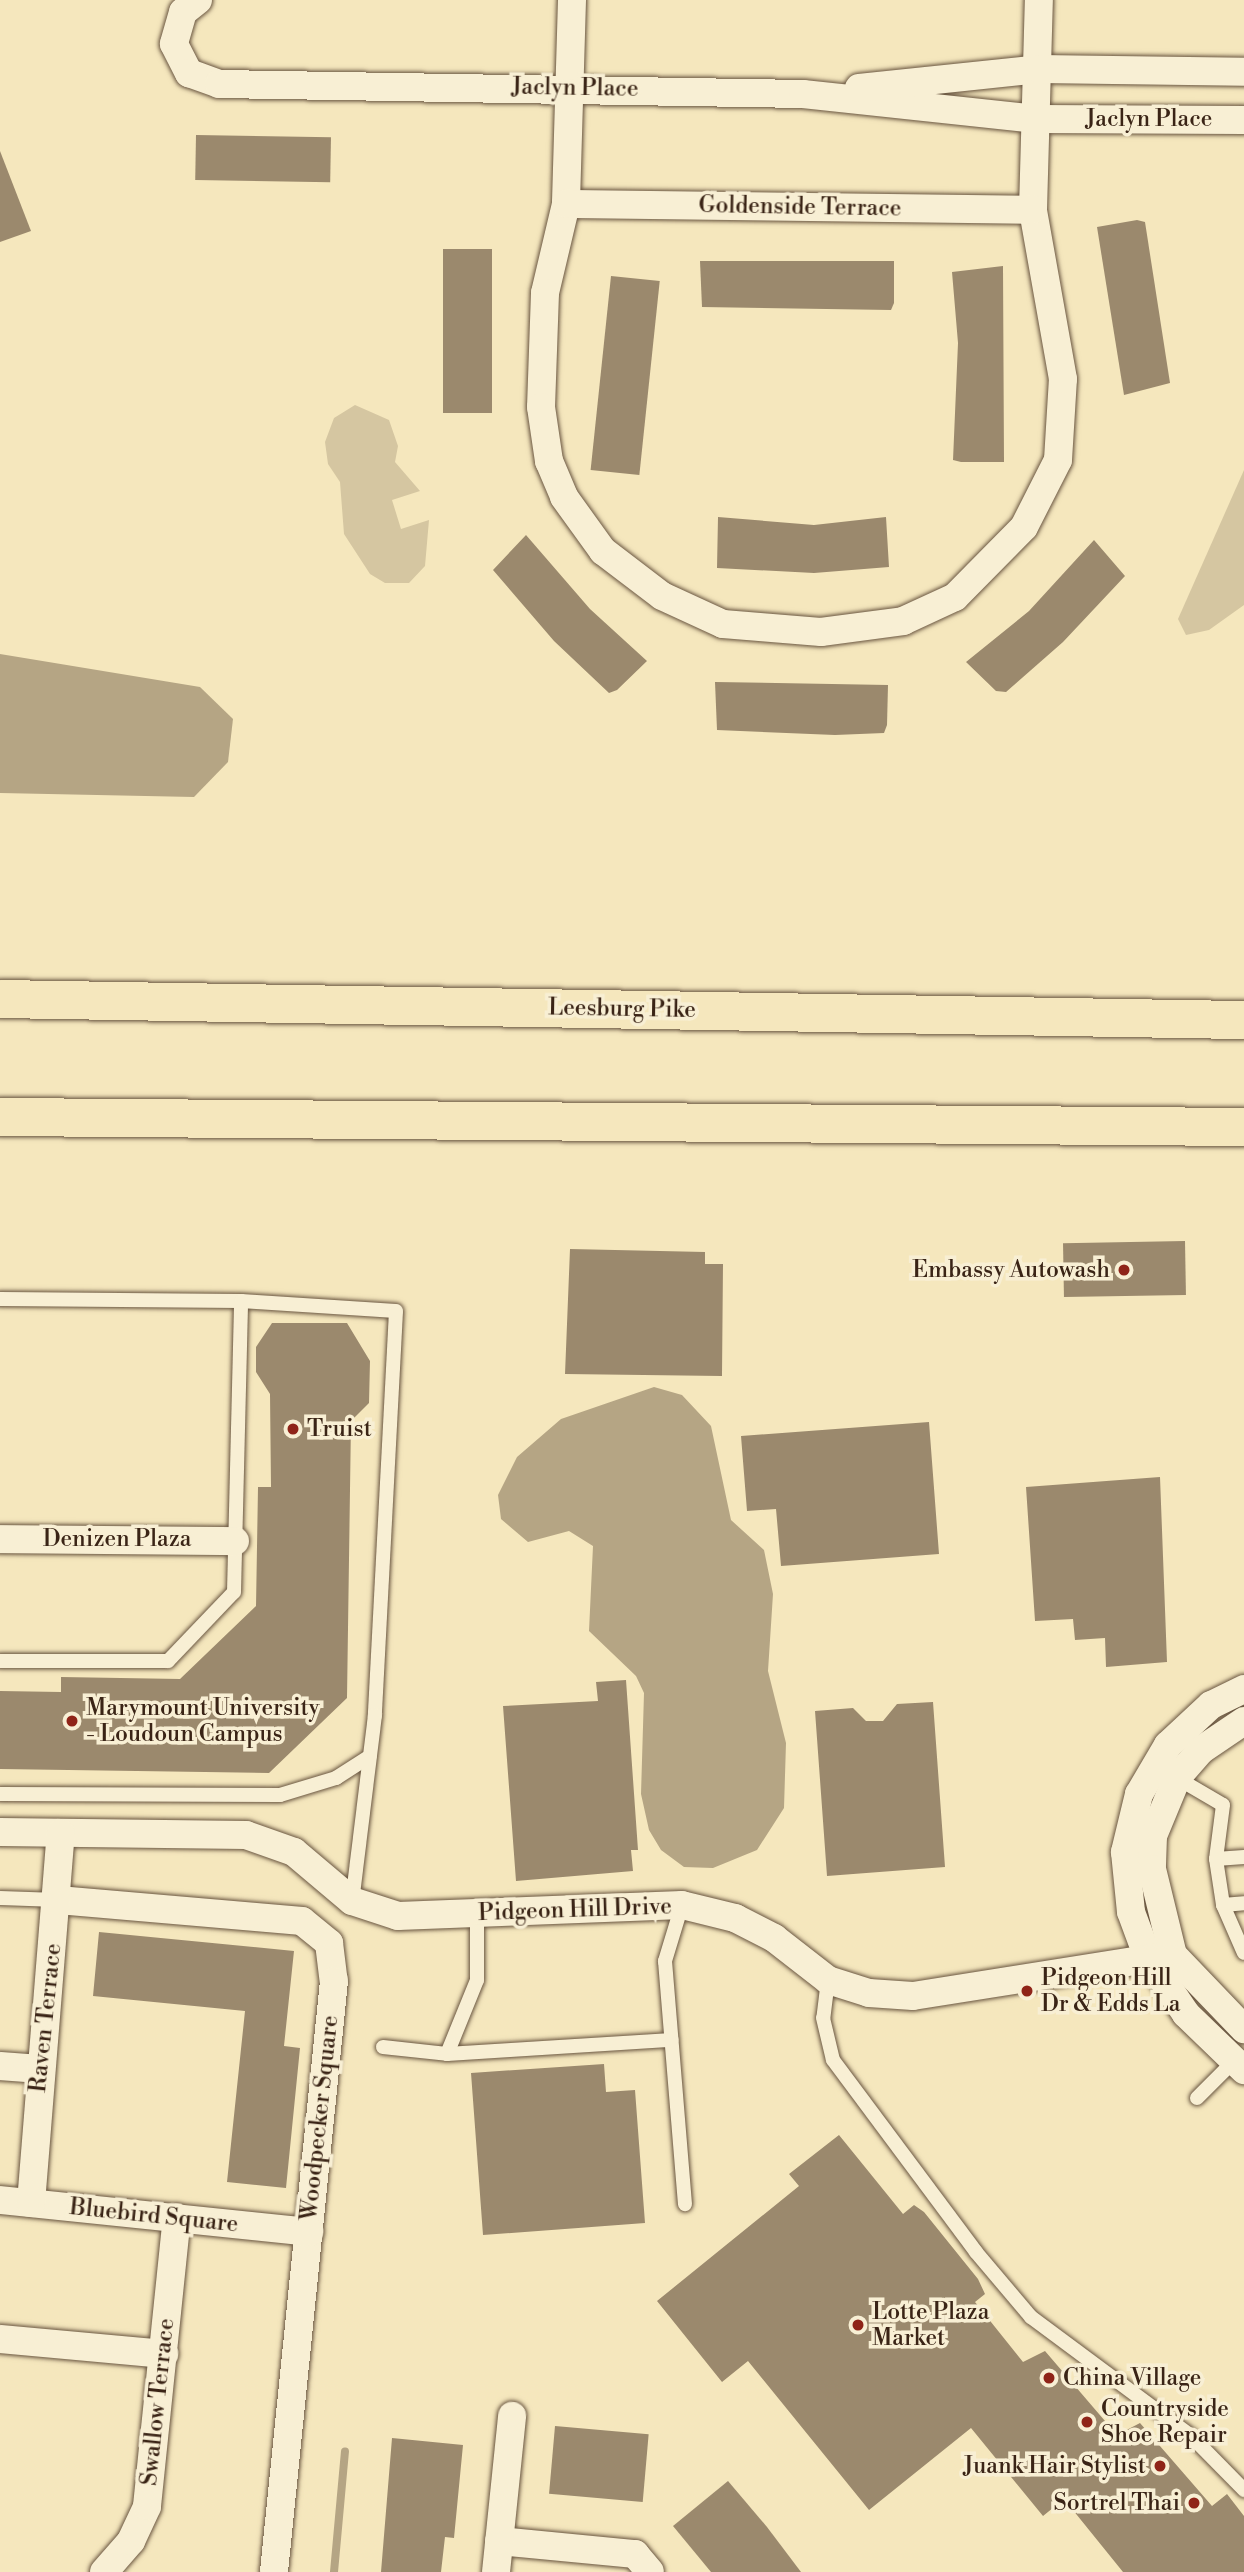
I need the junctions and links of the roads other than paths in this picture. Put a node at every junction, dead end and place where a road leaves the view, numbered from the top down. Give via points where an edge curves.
1 (198, 0) edge
2 (572, 0) edge
3 (1039, 0) edge
4 (1039, 69) junction
5 (1244, 72) edge
6 (571, 88) junction
7 (803, 94) junction
8 (1037, 118) junction
9 (1244, 120) edge
10 (566, 204) junction
11 (1033, 210) junction
12 (0, 999) edge
13 (1244, 1020) edge
14 (0, 1117) edge
15 (1244, 1127) edge
16 (0, 1299) edge
17 (241, 1301) junction
18 (0, 1539) edge
19 (234, 1541) junction
20 (0, 1661) edge
21 (1244, 1689) edge
22 (1244, 1721) edge
23 (370, 1756) junction
24 (1177, 1779) junction
25 (0, 1794) edge
26 (0, 1832) edge
27 (61, 1833) junction
28 (1244, 1857) edge
29 (1216, 1859) junction
30 (0, 1898) edge
31 (58, 1900) junction
32 (352, 1901) junction
33 (1244, 1903) edge
34 (682, 1905) junction
35 (1223, 1905) junction
36 (477, 1914) junction
37 (1244, 1953) edge
38 (1160, 1956) junction
39 (828, 1980) junction
40 (1244, 2029) edge
41 (672, 2040) junction
42 (383, 2047) dead end
43 (447, 2054) junction
44 (1241, 2061) edge
45 (0, 2066) edge
46 (40, 2070) junction
47 (1197, 2098) dead end
48 (0, 2200) edge
49 (31, 2203) junction
50 (685, 2204) dead end
51 (177, 2218) junction
52 (309, 2232) junction
53 (0, 2339) edge
54 (164, 2354) junction
55 (512, 2416) dead end
56 (1244, 2490) edge
57 (499, 2541) junction
58 (104, 2572) edge
59 (274, 2572) edge
60 (496, 2572) edge
61 (650, 2572) edge

1 - 6 street, Jaclyn Place via 183,12 174,44 184,66 203,81
2 - 6 street
3 - 4 street
4 - 5 street, Jaclyn Place
4 - 7 street, Jaclyn Place
4 - 8 street
6 - 7 street, Jaclyn Place
6 - 10 street
7 - 8 street, Jaclyn Place
8 - 9 street, Jaclyn Place
8 - 11 street
10 - 11 street, Goldenside Terrace
10 - 11 street via 546,288 541,407 549,461 564,496 617,565 686,610 723,624 803,632 871,629 932,611 991,567 1042,496 1058,460 1063,393
12 - 13 highway, Leesburg Pike
14 - 15 highway
16 - 17 lane
17 - 19 lane
17 - 23 lane via 396,1311
18 - 19 street, Denizen Plaza
19 - 20 lane via 234,1592 168,1661
21 - 38 street via 1187,1724 1139,1794 1125,1878
22 - 24 street via 1201,1750
23 - 25 lane via 336,1778 279,1795
23 - 32 lane
24 - 29 lane via 1223,1805
24 - 38 street via 1153,1836
26 - 27 street, Pidgeon Hill Drive
27 - 31 street, Raven Terrace
27 - 32 street, Pidgeon Hill Drive via 246,1835 295,1852
28 - 29 lane
29 - 35 lane
30 - 31 lane
31 - 46 street, Raven Terrace
31 - 52 street, Woodpecker Square via 302,1921 329,1943 334,1981
32 - 36 street, Pidgeon Hill Drive via 398,1916
33 - 35 lane
34 - 36 street, Pidgeon Hill Drive
34 - 39 street, Pidgeon Hill Drive via 735,1919 774,1938
34 - 41 lane via 666,1961
35 - 37 lane via 1234,1944
36 - 43 lane via 477,1980
38 - 39 street, Pidgeon Hill Drive via 913,1996 869,1993
38 - 40 street
38 - 44 street via 1186,2014
39 - 56 lane via 823,2018 833,2060 976,2252 1031,2317 1191,2435
41 - 43 lane
41 - 50 lane
42 - 43 lane
44 - 47 lane
45 - 46 street
46 - 49 street, Raven Terrace
48 - 49 street, Bluebird Square
49 - 51 street, Bluebird Square
51 - 52 street, Bluebird Square
51 - 54 street, Swallow Terrace
52 - 59 street, Woodpecker Square
53 - 54 street
54 - 58 street, Swallow Terrace via 147,2506 131,2541
55 - 57 street
57 - 60 street
57 - 61 street via 635,2554

